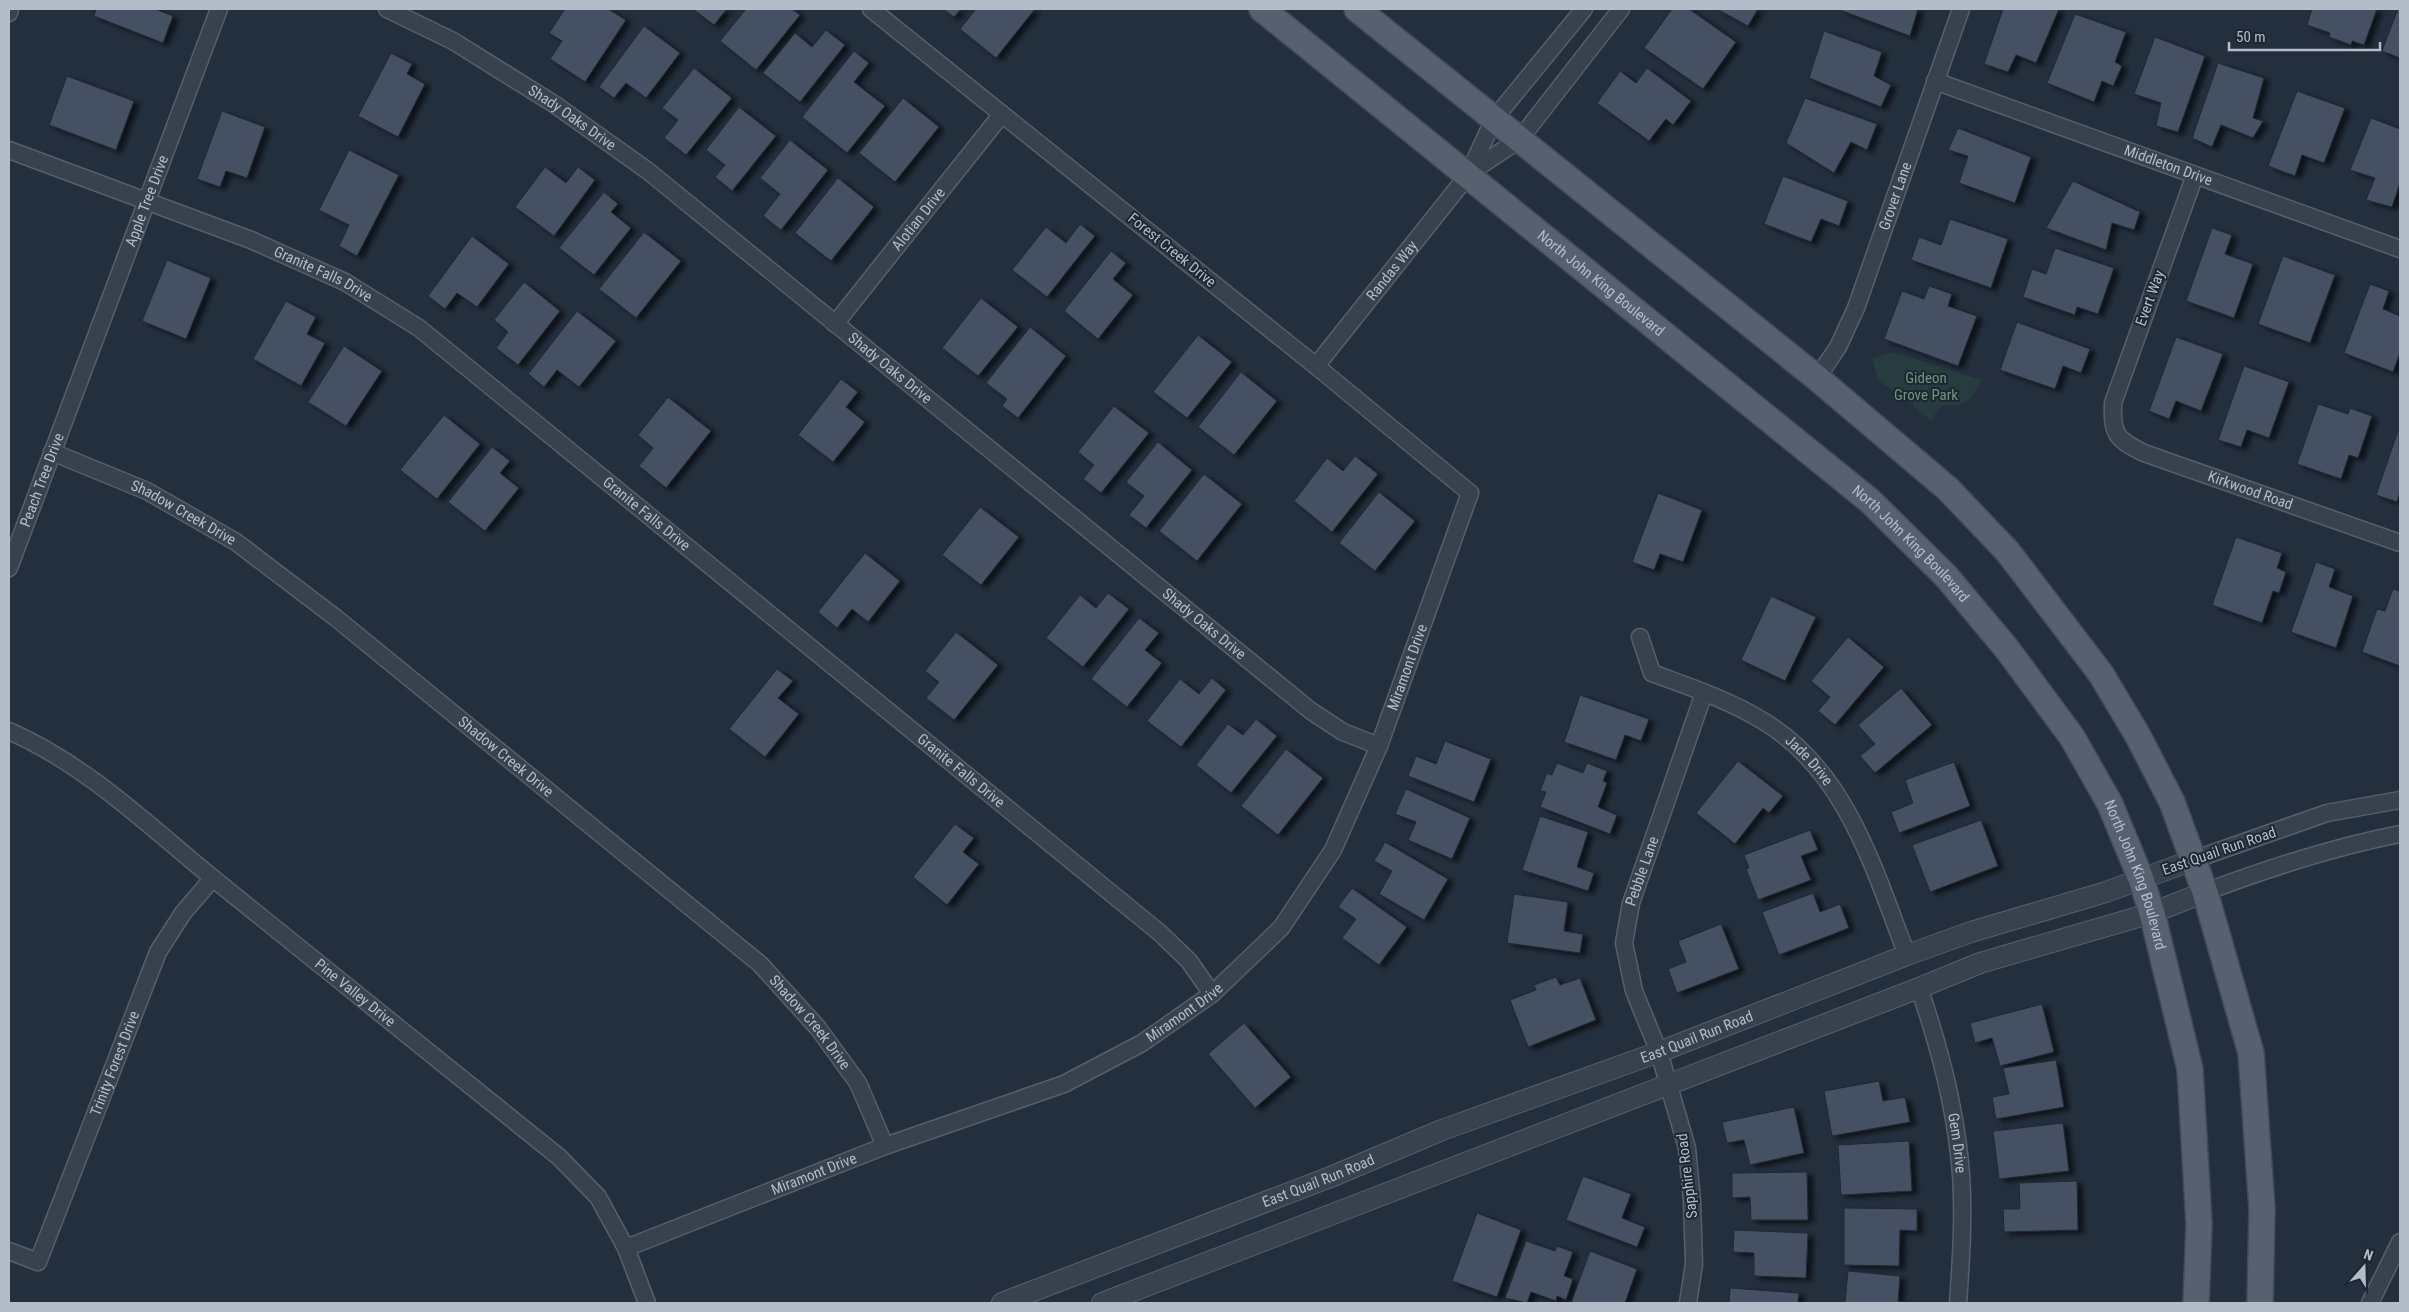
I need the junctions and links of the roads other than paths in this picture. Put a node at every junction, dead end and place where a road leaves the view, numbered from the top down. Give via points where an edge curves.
1 (10, 9) edge
2 (219, 9) edge
3 (387, 9) edge
4 (871, 9) edge
5 (1262, 9) edge
6 (1357, 9) edge
7 (1584, 9) edge
8 (1620, 9) edge
9 (1961, 9) edge
10 (9, 13) edge
11 (1935, 81) junction
12 (1002, 114) junction
13 (1494, 119) junction
14 (1520, 139) junction
15 (9, 150) edge
16 (1468, 175) junction
17 (2195, 175) junction
18 (146, 201) junction
19 (2400, 249) edge
20 (835, 324) junction
21 (1316, 366) junction
22 (1817, 378) junction
23 (75, 393) joint
24 (2112, 423) joint
25 (52, 452) junction
26 (1470, 492) joint
27 (2400, 543) edge
28 (9, 568) edge
29 (1640, 638) dead end
30 (1704, 693) junction
31 (9, 731) edge
32 (1379, 746) junction
33 (2400, 800) edge
34 (2400, 834) edge
35 (2192, 860) junction
36 (213, 878) junction
37 (2141, 879) junction
38 (2205, 892) junction
39 (2152, 913) junction
40 (1907, 955) junction
41 (1919, 988) junction
42 (1212, 994) junction
43 (1659, 1052) junction
44 (1670, 1084) junction
45 (885, 1146) junction
46 (2400, 1242) edge
47 (626, 1248) junction
48 (9, 1251) edge
49 (647, 1303) edge
50 (1002, 1303) edge
51 (1102, 1303) edge
52 (1688, 1303) edge
53 (1958, 1303) edge
54 (2196, 1303) edge
55 (2260, 1303) edge
56 (2370, 1303) edge

1 - 10 street
2 - 18 street, Apple Tree Drive
3 - 20 street, Shady Oaks Drive via 453,41 562,110 648,171
4 - 12 street, Forest Creek Drive
5 - 16 main road, North John King Boulevard
6 - 13 main road
7 - 13 street, Randas Way
8 - 14 street, Randas Way
9 - 11 street, Grover Lane
11 - 17 street, Middleton Drive
11 - 22 street, Grover Lane via 1856,308 1838,347
12 - 20 street, Alotian Drive
12 - 21 street, Forest Creek Drive
13 - 14 main road
13 - 16 street, Randas Way
14 - 16 street, Randas Way
14 - 22 main road
15 - 18 street, Granite Falls Drive
16 - 21 street, Randas Way
16 - 37 main road, North John King Boulevard via 1870,501 1946,576 2007,649 2072,737 2110,804
17 - 19 street, Middleton Drive
17 - 24 street, Evert Way via 2113,403
18 - 23 street, Apple Tree Drive
18 - 42 street, Granite Falls Drive via 252,240 345,282 419,328 1160,933 1189,961
20 - 32 street, Shady Oaks Drive via 1311,711 1343,732
21 - 26 street, Forest Creek Drive
22 - 35 main road via 1948,489 2008,552 2062,621 2101,674 2138,736 2172,802
23 - 25 street, Peach Tree Drive
24 - 27 street, Kirkwood Road via 2122,442 2144,453
25 - 28 street, Peach Tree Drive
25 - 45 street, Shadow Creek Drive via 148,491 236,542 336,618 760,964 818,1028 858,1083
26 - 32 street, Miramont Drive
29 - 30 street, Jade Drive via 1652,673
30 - 40 street, Jade Drive via 1725,700 1764,721 1800,748 1842,801 1864,844
30 - 43 street, Pebble Lane via 1631,903 1624,943 1634,991
31 - 36 street, Pine Valley Drive via 36,743 110,792
32 - 42 street, Miramont Drive via 1332,850 1281,928
33 - 35 street, East Quail Run Road via 2327,813
34 - 38 street via 2340,846
35 - 37 street, East Quail Run Road
35 - 38 main road
36 - 47 street, Pine Valley Drive via 559,1157 598,1197
36 - 48 street, Trinity Forest Drive via 183,913 158,952 38,1262
37 - 39 main road, North John King Boulevard
37 - 40 street, East Quail Run Road
38 - 39 street
38 - 55 main road via 2251,1054 2262,1209
39 - 41 street via 1980,963
39 - 54 main road, North John King Boulevard via 2190,1069 2199,1224
40 - 43 street, East Quail Run Road
41 - 44 street
41 - 53 street, Gem Drive via 1950,1098 1961,1174 1962,1253
42 - 45 street, Miramont Drive via 1142,1043 1064,1084
43 - 44 street, Sapphire Road
43 - 50 street, East Quail Run Road via 1442,1130 1333,1176
44 - 51 street
44 - 52 street, Sapphire Road via 1686,1148 1692,1201 1694,1264
45 - 47 street, Miramont Drive
46 - 56 street
47 - 49 street, Pine Valley Drive

